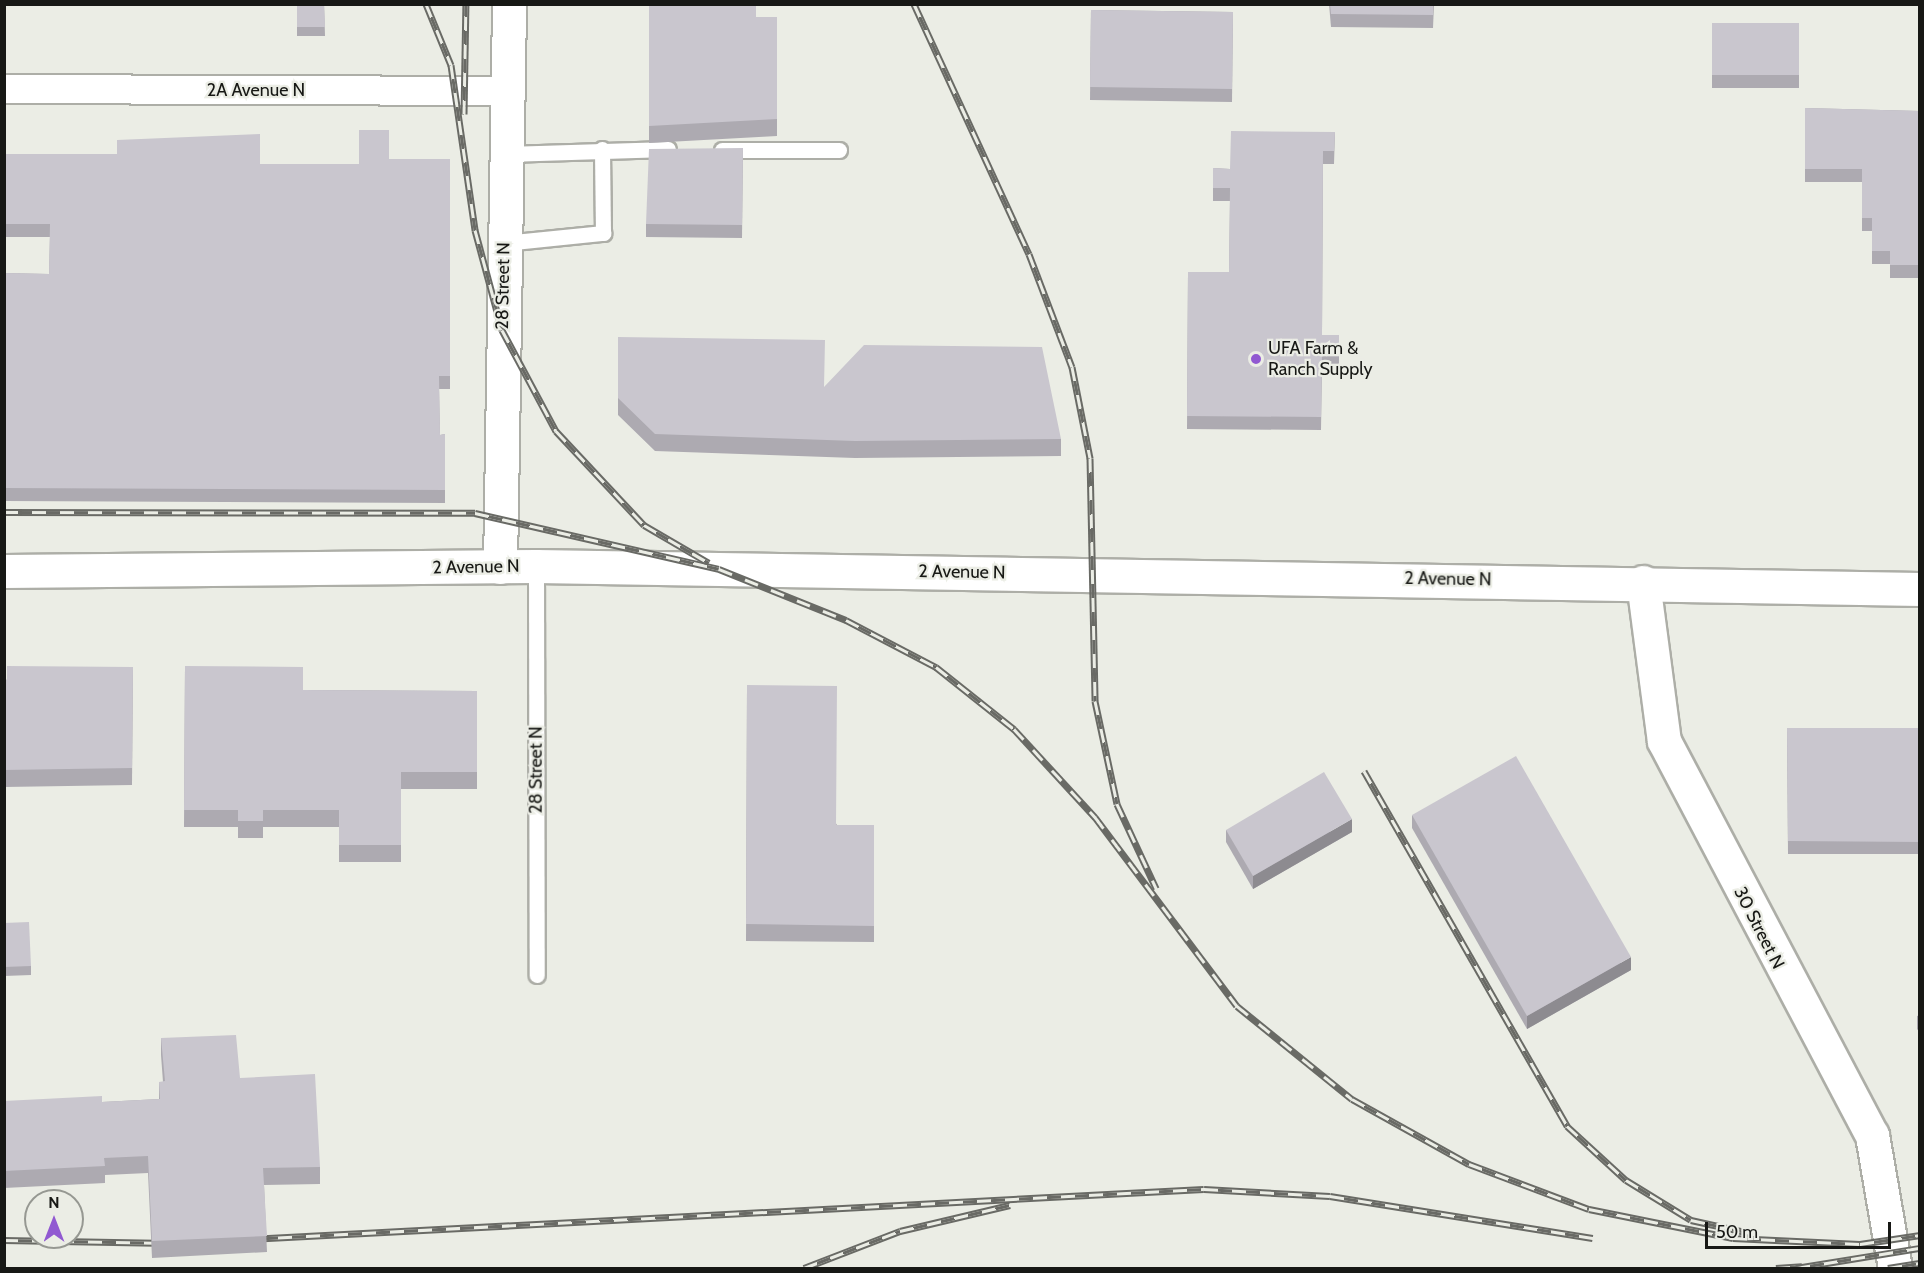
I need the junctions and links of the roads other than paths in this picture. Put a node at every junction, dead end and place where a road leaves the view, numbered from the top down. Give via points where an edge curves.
1 (509, 4) edge
2 (4, 89) edge
3 (507, 91) junction
4 (602, 149) junction
5 (685, 150) edge
6 (708, 150) edge
7 (839, 150) dead end
8 (506, 154) junction
9 (504, 243) junction
10 (536, 566) junction
11 (501, 567) junction
12 (4, 571) edge
13 (1643, 582) junction
14 (1920, 589) edge
15 (537, 975) dead end
16 (1895, 1269) edge

1 - 3 street, 28 Street N
2 - 3 street, 2A Avenue N
3 - 8 street, 28 Street N
4 - 5 lane
4 - 8 lane
4 - 9 lane via 603,233
6 - 7 lane
8 - 9 street, 28 Street N
9 - 11 street, 28 Street N
10 - 11 street, 2 Avenue N
10 - 13 street, 2 Avenue N
10 - 15 lane, 28 Street N
11 - 12 street, 2 Avenue N
13 - 14 street, 2 Avenue N
13 - 16 street, 30 Street N via 1664,741 1872,1135

